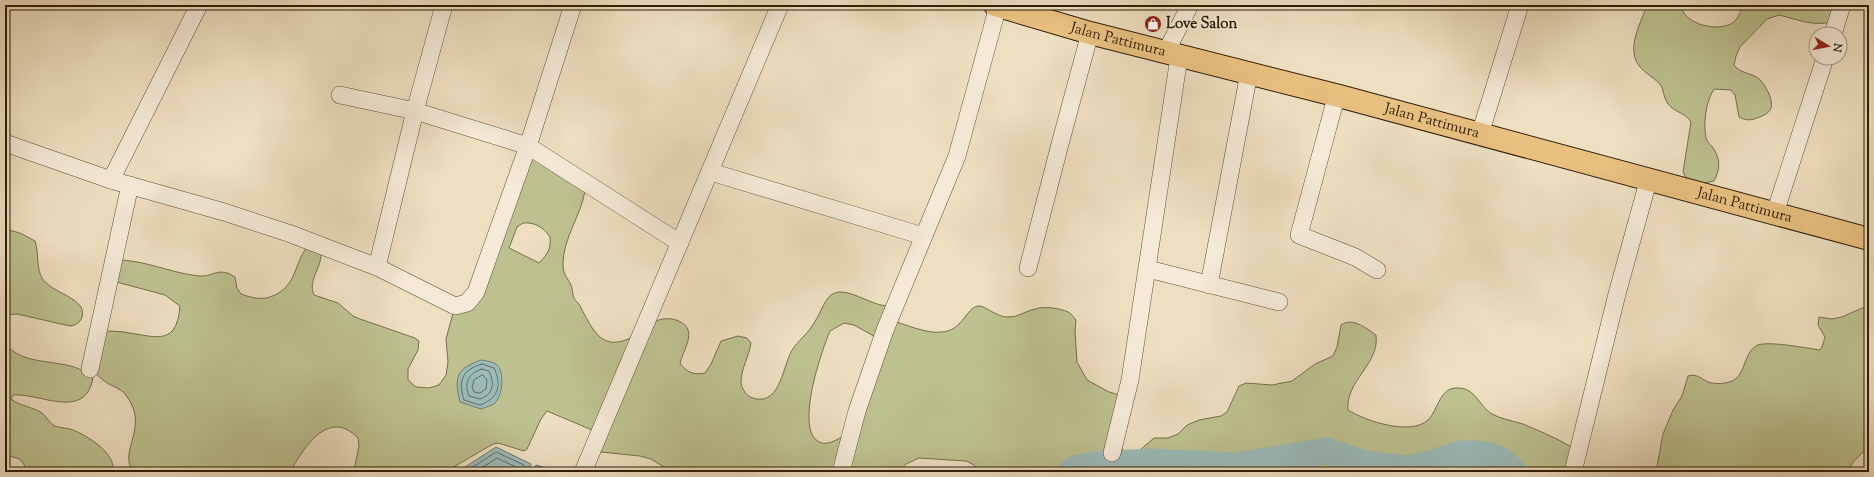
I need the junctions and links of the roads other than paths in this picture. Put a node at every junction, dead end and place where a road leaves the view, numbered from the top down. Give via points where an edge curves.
1 (199, 5) edge
2 (444, 5) edge
3 (573, 5) edge
4 (780, 5) edge
5 (1190, 5) edge
6 (1520, 5) edge
7 (1842, 5) edge
8 (996, 6) edge
9 (1835, 26) edge
10 (1090, 33) junction
11 (1173, 54) junction
12 (1822, 66) edge
13 (1249, 73) junction
14 (340, 95) dead end
15 (1339, 96) junction
16 (415, 111) junction
17 (1480, 134) junction
18 (5, 143) edge
19 (528, 146) junction
20 (710, 172) junction
21 (1649, 178) junction
22 (111, 180) junction
23 (130, 185) junction
24 (1775, 213) junction
25 (924, 236) junction
26 (1869, 239) edge
27 (680, 243) junction
28 (377, 267) junction
29 (1028, 268) dead end
30 (1148, 270) junction
31 (1377, 270) dead end
32 (1209, 285) junction
33 (1279, 302) dead end
34 (90, 369) dead end
35 (1112, 453) dead end
36 (582, 472) edge
37 (841, 472) edge
38 (1573, 472) edge

1 - 22 street
2 - 16 street
3 - 19 street
4 - 20 street
5 - 11 street
6 - 17 street
7 - 9 street
8 - 10 main road, Jalan Pattimura
8 - 25 street via 957,156
10 - 11 main road, Jalan Pattimura
10 - 29 street
11 - 13 main road, Jalan Pattimura
11 - 30 street via 1178,64
12 - 24 street
13 - 15 main road, Jalan Pattimura
13 - 32 street
14 - 16 street
15 - 17 main road, Jalan Pattimura
15 - 31 street via 1334,105 1299,235 1355,257
16 - 19 street
16 - 28 street
17 - 21 main road, Jalan Pattimura
18 - 22 street
19 - 27 street
19 - 28 street via 476,292 467,303 455,306
20 - 25 street
20 - 27 street
21 - 24 main road, Jalan Pattimura
21 - 38 street
22 - 23 street
23 - 28 street via 291,234
23 - 34 street
24 - 26 main road, Jalan Pattimura
25 - 37 street via 883,335 857,411
27 - 36 street
30 - 32 street
30 - 35 street via 1130,380
32 - 33 street

